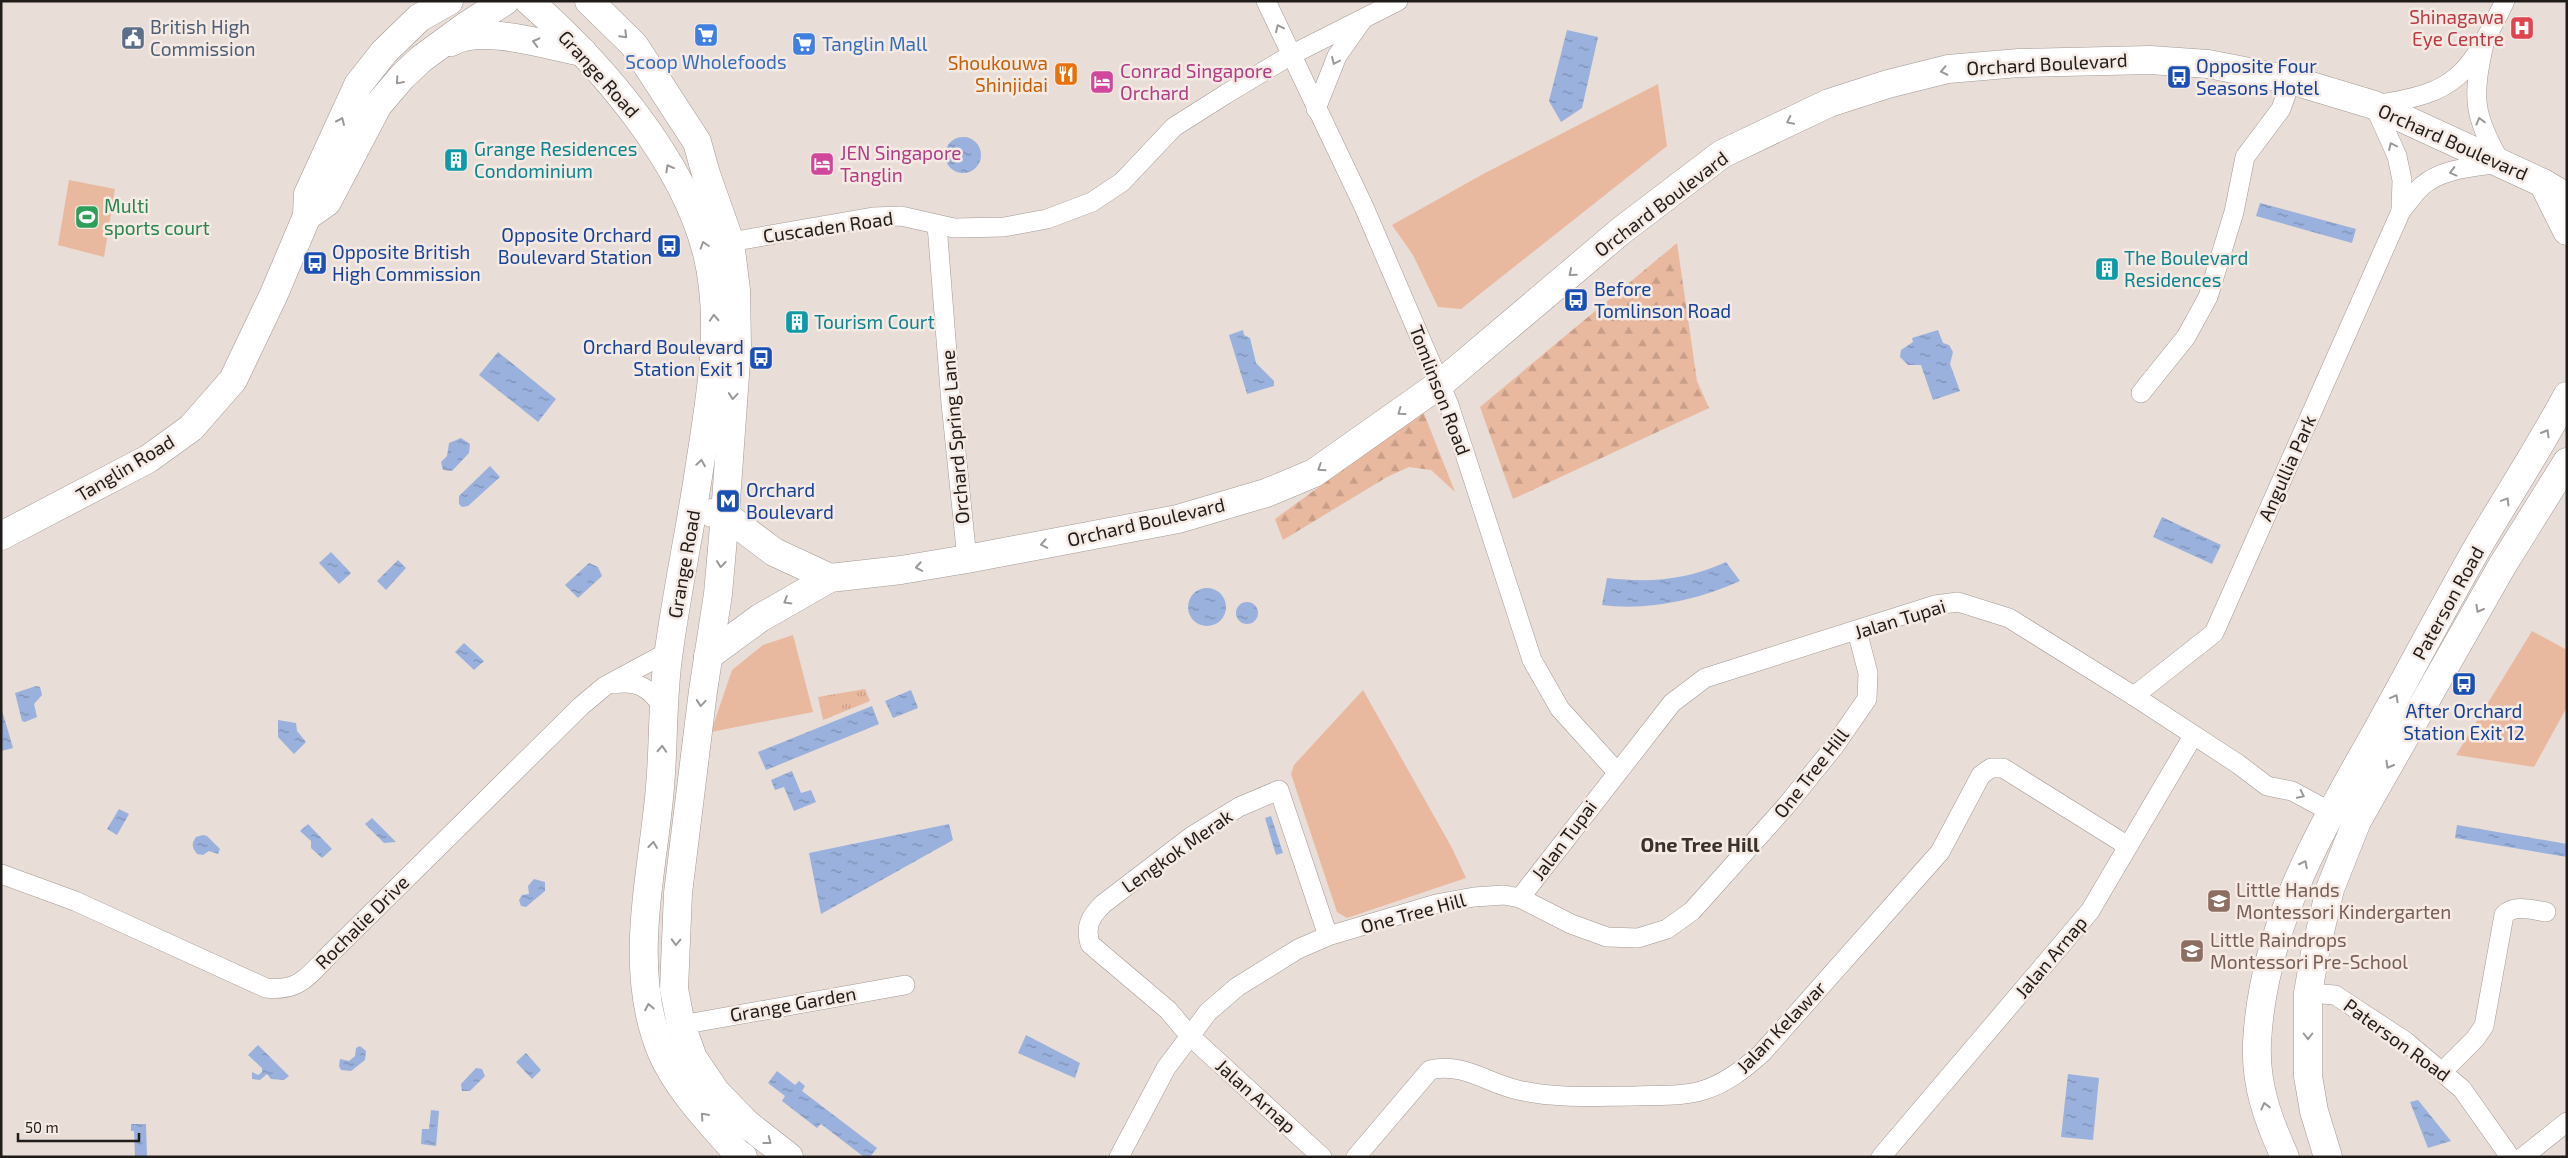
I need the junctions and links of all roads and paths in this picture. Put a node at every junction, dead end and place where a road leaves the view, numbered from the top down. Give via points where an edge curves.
1 (449, 1) edge
2 (505, 1) edge
3 (529, 1) edge
4 (589, 1) edge
5 (1266, 1) edge
6 (1398, 1) edge
7 (2505, 1) edge
8 (422, 10) edge
9 (1362, 21) junction
10 (2484, 44) junction
11 (583, 52) junction
12 (1291, 55) junction
13 (421, 59) junction
14 (2292, 80) junction
15 (2374, 106) junction
16 (1316, 109) junction
17 (2501, 163) junction
18 (2543, 183) junction
19 (2567, 197) edge
20 (2401, 211) junction
21 (307, 216) junction
22 (937, 225) junction
23 (2567, 231) edge
24 (730, 242) junction
25 (1440, 384) junction
26 (2141, 393) dead end
27 (2566, 396) edge
28 (2567, 462) edge
29 (693, 511) junction
30 (726, 515) junction
31 (1, 536) edge
32 (967, 559) junction
33 (830, 578) junction
34 (1857, 631) junction
35 (668, 652) junction
36 (708, 656) junction
37 (605, 686) junction
38 (2134, 696) junction
39 (664, 709) junction
40 (2193, 736) junction
41 (1617, 772) junction
42 (2331, 812) junction
43 (2128, 846) junction
44 (1, 874) edge
45 (1520, 898) junction
46 (2546, 912) dead end
47 (1328, 936) junction
48 (2315, 953) junction
49 (905, 985) dead end
50 (2308, 993) junction
51 (2335, 995) junction
52 (681, 1024) junction
53 (1190, 1036) junction
54 (2442, 1072) junction
55 (2567, 1122) edge
56 (743, 1157) edge
57 (789, 1157) edge
58 (1118, 1157) edge
59 (1322, 1157) edge
60 (1356, 1157) edge
61 (1881, 1157) edge
62 (2284, 1157) edge
63 (2328, 1157) edge
64 (2510, 1157) edge
65 (2523, 1157) edge

1 - 8 main road, Tanglin Road
2 - 13 main road
3 - 11 main road, Grange Road
4 -> 24 main road, Grange Road via 634,45 698,142
12 -> 5 street, Tomlinson Road
6 - 9 street, Cuscaden Road
7 - 10 street
21 -> 8 main road, Tanglin Road via 308,194 358,85
9 - 12 street, Cuscaden Road
9 -> 16 street via 1337,56
10 - 15 street via 2453,82 2431,94
17 -> 10 street via 2484,134 2478,113 2477,75
11 -> 13 main road via 494,36 458,38
29 -> 11 main road, Grange Road via 710,402 715,342 712,280 707,252 693,210 661,153 641,123
12 - 16 street, Tomlinson Road
12 - 22 street, Cuscaden Road via 1174,128 1122,182 1092,202 1047,219 1004,227
13 -> 21 main road via 378,105 327,202
14 - 15 main road, Orchard Boulevard
14 -> 25 main road, Orchard Boulevard via 2208,64 2150,60 2019,63 1948,69 1829,103 1722,154 1688,178
14 - 26 street via 2281,109 2245,157 2234,212 2208,297 2186,337
15 - 17 main road, Orchard Boulevard
20 -> 15 street, Angullia Park via 2402,180 2397,156
16 - 25 street, Tomlinson Road via 1368,216
17 - 18 main road, Orchard Boulevard
17 -> 20 street, Angullia Park via 2437,176 2422,186
18 - 19 main road, Orchard Boulevard
18 - 23 main road
20 - 38 street, Angullia Park via 2214,633
21 - 31 main road, Tanglin Road via 233,380 191,428 148,459
22 - 24 street, Cuscaden Road via 901,216 873,217
22 - 32 street, Orchard Spring Lane
24 -> 30 main road, Grange Road via 736,290 737,347
25 -> 32 main road, Orchard Boulevard via 1314,472 1266,493 1178,519
25 - 41 street, Tomlinson Road via 1532,660 1560,709
42 -> 27 main road, Paterson Road
28 -> 48 main road, Paterson Road via 2502,566 2357,821 2330,889
29 - 30 main road
29 - 35 main road, Grange Road
30 - 33 main road via 774,552
30 -> 36 main road, Grange Road
32 -> 33 main road, Orchard Boulevard
33 -> 36 main road, Orchard Boulevard via 767,613
34 - 38 street, Jalan Tupai via 1935,605 1958,602 2009,618
34 - 41 street, Jalan Tupai via 1705,678 1672,703
34 - 45 street, One Tree Hill via 1868,673 1867,699 1786,806 1692,911 1667,929 1638,938 1607,937 1571,924
35 - 37 street, Rochalie Drive
35 - 39 main road, Grange Road
36 -> 52 main road, Grange Road via 678,893 674,990
37 - 39 street via 636,684 646,687
37 - 44 street, Rochalie Drive via 580,706 298,985 287,989 266,988 75,901
38 - 40 street, Jalan Tupai
56 -> 39 main road, Grange Road via 692,1102 663,1054 648,1007 643,941 660,788
40 -> 42 street, Jalan Tupai via 2267,786 2292,791
40 - 43 street, Jalan Arnap
41 - 45 street, Jalan Tupai
62 -> 42 main road, Paterson Road via 2267,1115 2259,1080 2257,1044 2260,1012 2282,918 2296,880
43 - 60 street, Jalan Kelawar via 2003,768 1991,768 1981,775 1940,852 1761,1054 1736,1076 1703,1090 1668,1095 1553,1097 1515,1090 1459,1068 1443,1067 1430,1070
43 - 61 street, Jalan Arnap via 2090,911
45 - 47 street, One Tree Hill via 1474,897 1436,904
46 - 54 street via 2516,908 2504,915 2484,1026
47 - 53 street, One Tree Hill via 1298,949 1237,987 1208,1012
47 - 53 street, Lengkok Merak via 1279,790 1239,807 1192,836 1103,904 1091,917 1086,931 1090,944 1168,1010
48 - 50 main road, Paterson Road
48 - 51 street via 2322,978
49 - 52 street, Grange Garden
50 - 51 street, Paterson Road
50 -> 63 main road, Paterson Road via 2308,1076 2314,1111
51 - 54 street, Paterson Road via 2405,1041
52 -> 57 main road, Grange Road via 693,1058 716,1092 747,1124
53 - 58 street, One Tree Hill via 1166,1068
53 - 59 street, Jalan Arnap
54 - 64 street, Paterson Road via 2462,1088
55 - 65 street

